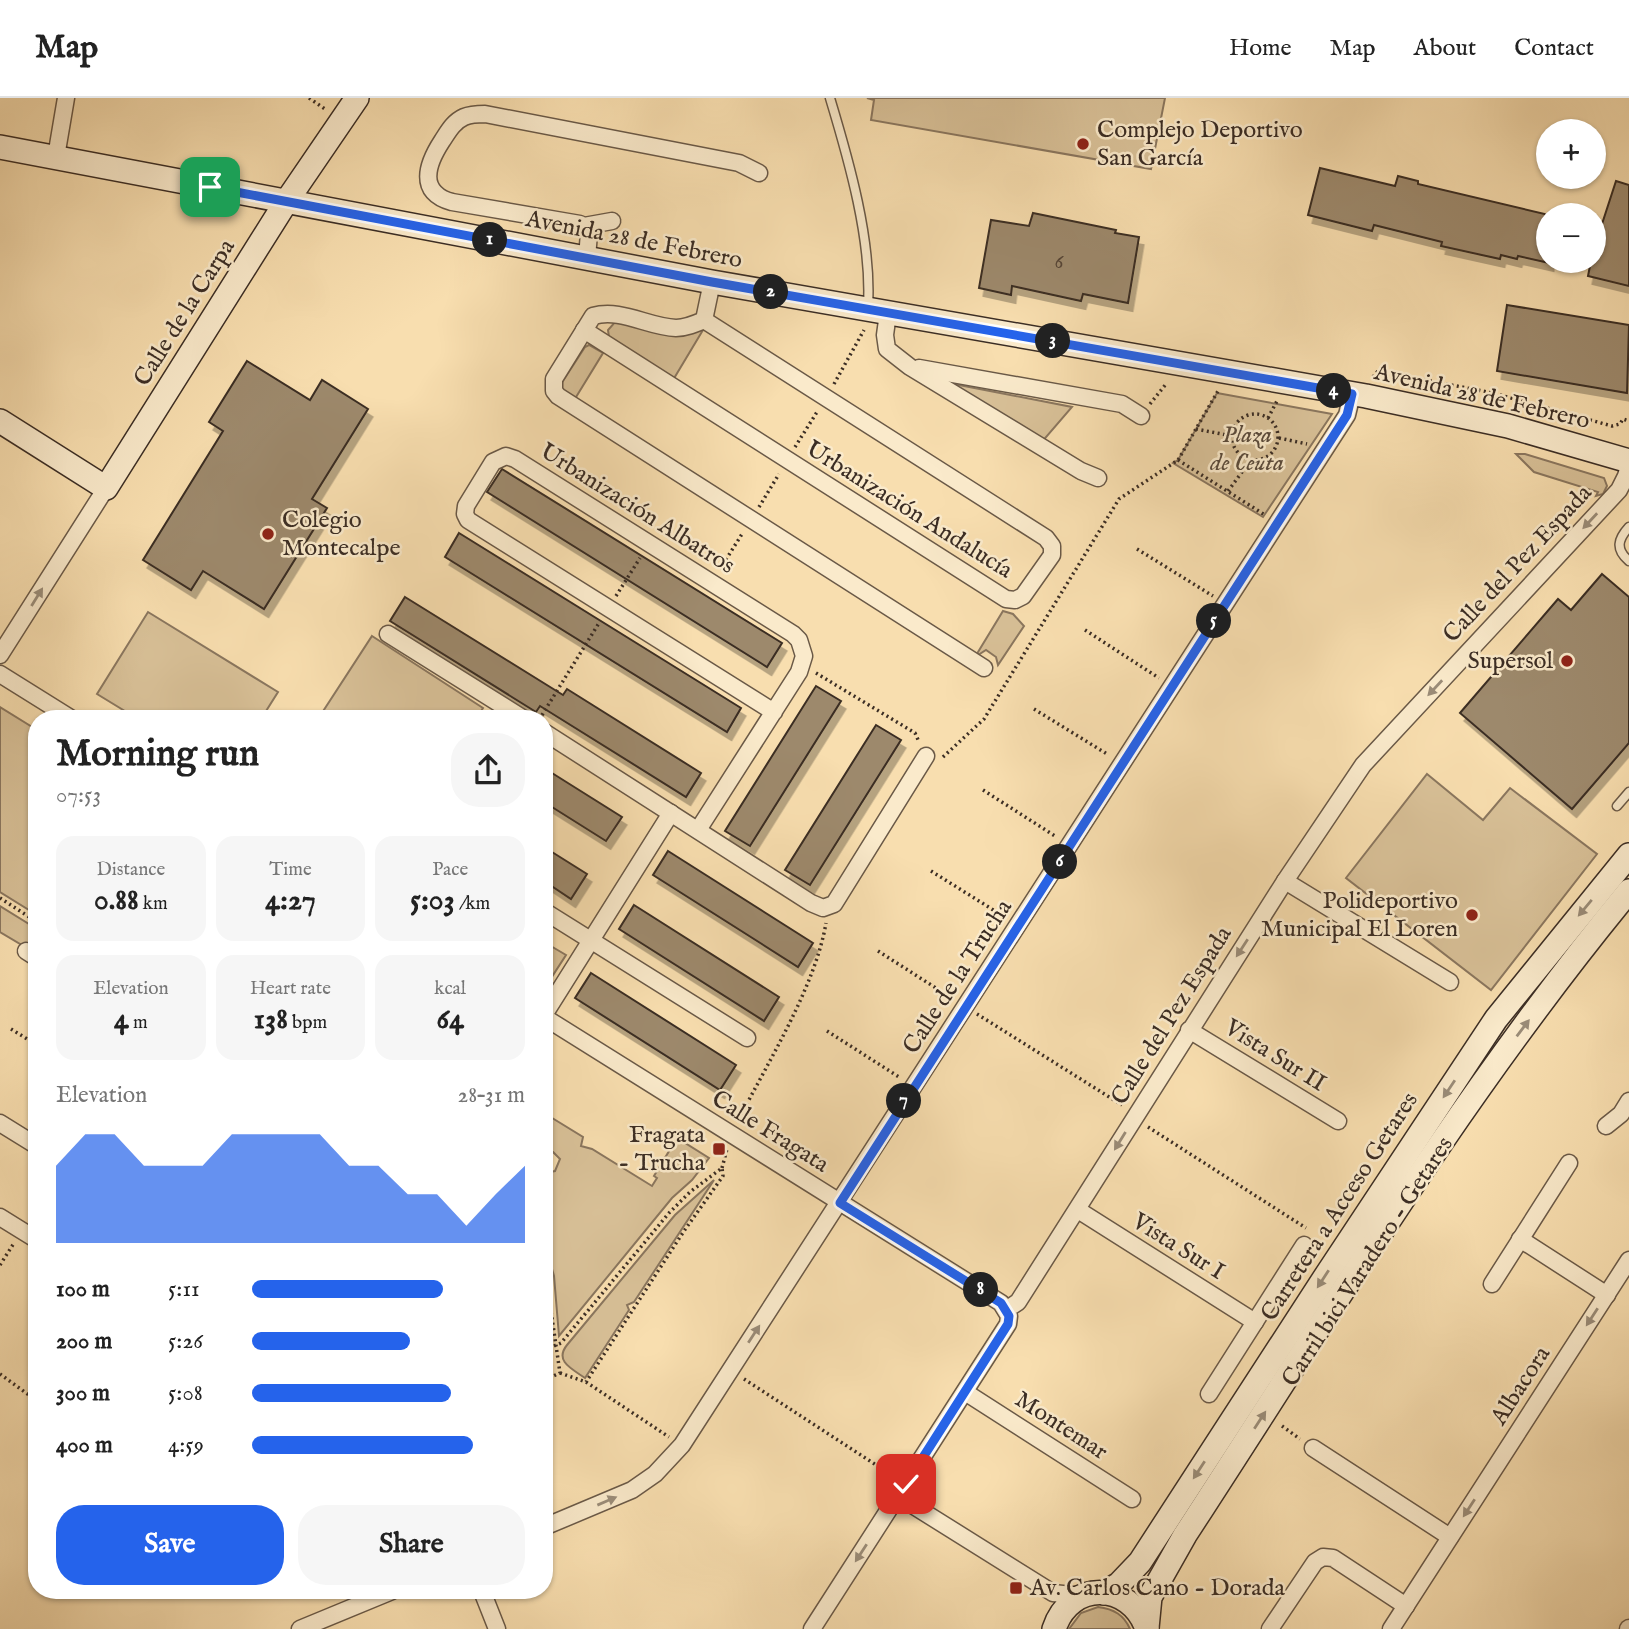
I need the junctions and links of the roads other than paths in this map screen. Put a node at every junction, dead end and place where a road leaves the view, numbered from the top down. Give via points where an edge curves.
1 (66, 98) edge
2 (356, 98) edge
3 (830, 98) edge
4 (0, 147) edge
5 (56, 158) junction
6 (759, 173) dead end
7 (286, 202) junction
8 (612, 221) dead end
9 (584, 226) junction
10 (587, 258) junction
11 (712, 282) junction
12 (878, 311) junction
13 (704, 320) junction
14 (584, 330) junction
15 (910, 367) junction
16 (1352, 394) junction
17 (1141, 416) road end
18 (0, 421) edge
19 (1629, 461) edge
20 (1629, 466) edge
21 (1098, 478) dead end
22 (106, 488) junction
23 (1629, 527) edge
24 (1629, 561) edge
25 (388, 635) dead end
26 (0, 654) edge
27 (984, 668) dead end
28 (0, 674) edge
29 (58, 710) edge
30 (509, 710) edge
31 (774, 712) junction
32 (553, 738) edge
33 (926, 756) dead end
34 (1629, 792) edge
35 (1617, 807) dead end
36 (671, 813) junction
37 (698, 830) junction
38 (1629, 855) edge
39 (1285, 881) junction
40 (1629, 891) edge
41 (553, 917) edge
42 (591, 941) junction
43 (1450, 982) dead end
44 (553, 1002) edge
45 (553, 1022) edge
46 (1189, 1030) junction
47 (747, 1038) dead end
48 (1629, 1101) edge
49 (1338, 1121) dead end
50 (0, 1123) edge
51 (1606, 1126) dead end
52 (28, 1140) edge
53 (1569, 1163) dead end
54 (840, 1203) junction
55 (1078, 1210) junction
56 (0, 1217) edge
57 (28, 1234) edge
58 (1307, 1238) road end
59 (1520, 1240) junction
60 (1629, 1259) edge
61 (1492, 1284) dead end
62 (1607, 1294) junction
63 (1006, 1310) junction
64 (1255, 1322) junction
65 (965, 1392) junction
66 (1209, 1394) dead end
67 (1313, 1448) road end
68 (902, 1490) junction
69 (1132, 1499) dead end
70 (553, 1523) edge
71 (1450, 1537) junction
72 (1053, 1593) junction
73 (1104, 1593) junction
74 (1082, 1596) junction
75 (373, 1599) edge
76 (485, 1599) edge
77 (1406, 1606) junction
78 (1057, 1622) edge
79 (1147, 1628) edge
80 (300, 1629) edge
81 (497, 1629) edge
82 (813, 1629) edge
83 (1270, 1629) edge
84 (1391, 1629) edge

1 - 5 street
2 - 7 street, Calle de la Carpa
3 - 12 lane
4 - 5 street, Avenida 28 de Febrero
5 - 7 street, Avenida 28 de Febrero
6 - 9 street via 739,163 485,114 454,124 431,157 429,182 444,200
7 - 10 street, Avenida 28 de Febrero
7 - 22 street, Calle de la Carpa
8 - 9 street
9 - 10 street via 590,233
10 - 11 street, Avenida 28 de Febrero
11 - 12 street, Avenida 28 de Febrero
11 - 13 street
12 - 15 street via 887,349
12 - 16 street, Avenida 28 de Febrero
13 - 14 street via 677,328 606,313 593,316
13 - 14 street, Urbanización Andalucía via 1046,538 1052,555 1023,596 1006,598
14 - 27 street via 554,379 554,391 562,400
15 - 17 street via 1122,404
15 - 21 street
16 - 19 street, Avenida 28 de Febrero via 1508,426
16 - 54 street, Calle de la Trucha via 1347,415
18 - 22 street
20 -> 39 street, Calle del Pez Espada via 1619,490 1363,765
26 -> 22 street
23 - 24 lane via 1619,545
25 - 30 street
28 - 29 street
31 - 31 street, Urbanización Albatros via 803,664 799,640 793,634 515,459 506,456 493,462 466,506 466,518
31 - 37 street, Urbanización Albatros
32 - 36 street
33 - 37 street via 829,907 811,904
34 - 35 lane
36 - 37 street
36 - 42 street
38 -> 73 street, Carretera a Acceso Getares via 1496,1019 1140,1562
39 - 43 street
39 -> 46 street, Calle del Pez Espada
79 -> 40 street, Carretera a Acceso Getares via 1150,1597 1185,1535 1427,1165 1496,1065
41 - 42 street
42 - 44 street
42 - 47 street
45 - 54 street, Calle Fragata
46 - 49 street, Vista Sur II
46 -> 55 street, Calle del Pez Espada
48 - 51 street
50 - 52 street
53 - 59 street
54 - 63 street, Calle Fragata
70 -> 54 street, Calle de la Trucha via 632,1490 656,1474 682,1445
55 - 63 street, Calle del Pez Espada via 1018,1302
55 - 64 street, Vista Sur I
56 - 57 street
58 - 64 street
59 - 61 street
59 - 62 street
60 - 62 street, Albacora
62 -> 71 street, Albacora
63 - 65 street, Calle del Pez Espada via 1008,1324
64 - 66 street
65 - 68 street, Calle del Pez Espada
65 - 69 street, Montemar
67 - 71 street
68 - 72 street
68 -> 82 street, Calle del Pez Espada
71 - 77 street, Albacora
72 - 74 street
72 - 78 street
73 - 74 street
73 - 79 street via 1126,1600
74 - 78 street via 1068,1605
75 - 80 street
76 - 81 street
77 - 83 street via 1333,1558 1323,1557
77 - 84 street, Albacora

